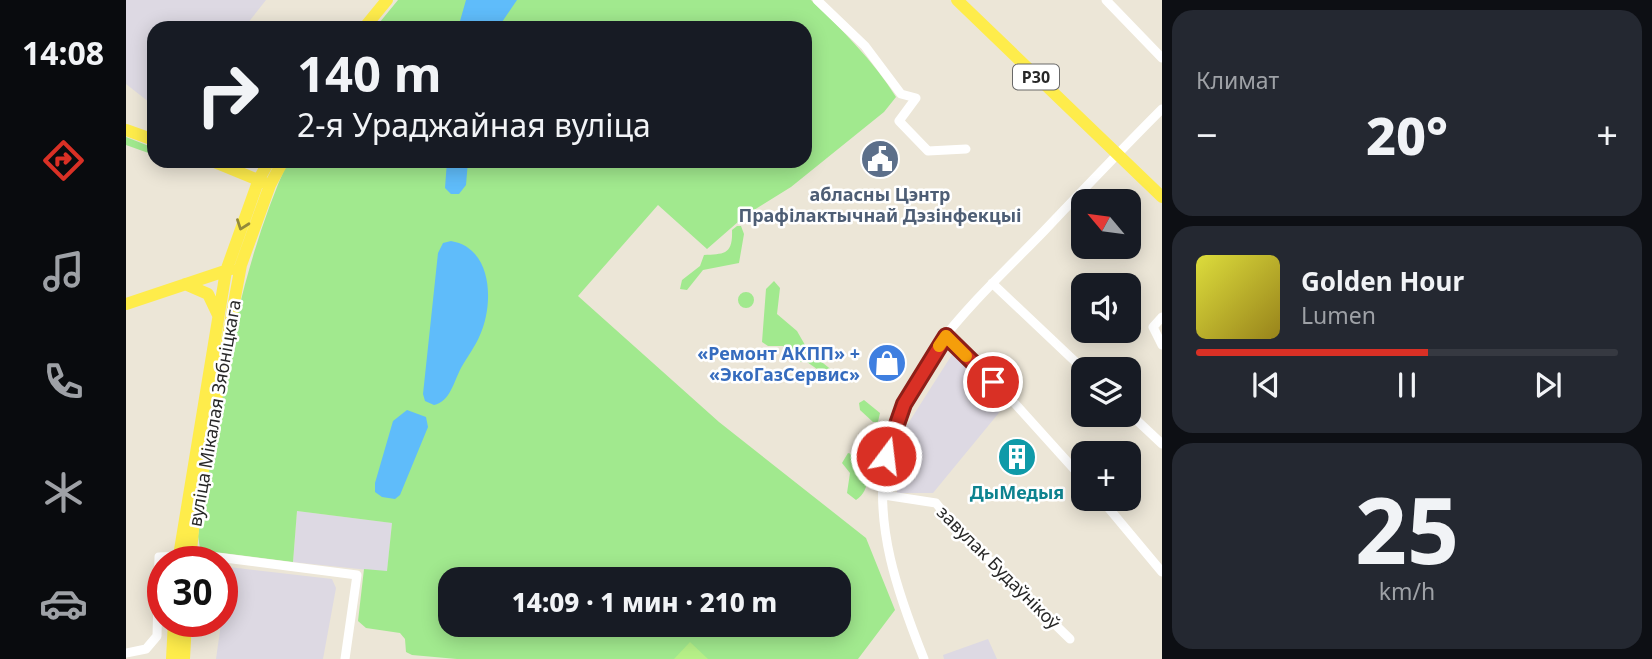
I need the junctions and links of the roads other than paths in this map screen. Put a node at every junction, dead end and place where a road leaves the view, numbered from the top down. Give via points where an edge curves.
1 (387, 0) edge
2 (817, 0) edge
3 (957, 0) edge
4 (1106, 0) edge
5 (370, 21) edge
6 (1162, 58) edge
7 (1162, 109) edge
8 (126, 130) edge
9 (147, 138) edge
10 (966, 149) dead end
11 (1116, 155) junction
12 (229, 168) edge
13 (267, 168) edge
14 (277, 168) edge
15 (264, 182) junction
16 (1162, 197) edge
17 (241, 265) junction
18 (226, 271) junction
19 (992, 283) junction
20 (185, 284) junction
21 (126, 304) edge
22 (218, 316) junction
23 (1161, 318) edge
24 (946, 336) junction
25 (1162, 345) edge
26 (1071, 358) edge
27 (1141, 424) edge
28 (1162, 444) edge
29 (1071, 466) edge
30 (884, 495) junction
31 (1111, 511) edge
32 (186, 546) edge
33 (186, 546) edge
34 (238, 563) edge
35 (1162, 572) edge
36 (157, 637) edge
37 (174, 637) edge
38 (185, 637) edge
39 (1070, 639) dead end
40 (126, 653) edge
41 (173, 659) edge
42 (184, 659) edge
43 (345, 659) edge
44 (923, 659) edge

1 - 5 main road
2 - 10 street via 865,46 901,94 916,97 899,121 928,151
3 - 11 main road, Р30
4 - 6 street
7 - 11 street
8 - 9 main road
11 - 16 main road, Р30
11 - 19 street
12 - 15 main road
13 - 15 main road
14 - 15 main road
15 - 17 main road, вуліца Мікалая Зябніцкага
15 -> 18 main road, вуліца Мікалая Зябніцкага
17 - 18 main road
17 - 32 main road, вуліца Мікалая Зябніцкага
18 - 20 main road
18 - 22 main road, вуліца Мікалая Зябніцкага
19 - 24 street
19 - 26 street
20 - 21 main road
20 - 22 main road via 208,294
22 - 33 main road, вуліца Мікалая Зябніцкага
23 - 25 street via 1153,327
24 - 29 street
24 - 30 street via 896,419 886,456
27 - 28 street
30 - 39 street, завулак Будаўнікоў via 936,503
30 - 44 street via 894,576
31 - 35 street
34 - 43 street via 357,575
36 - 40 street via 146,649
37 - 41 main road
38 - 42 main road

